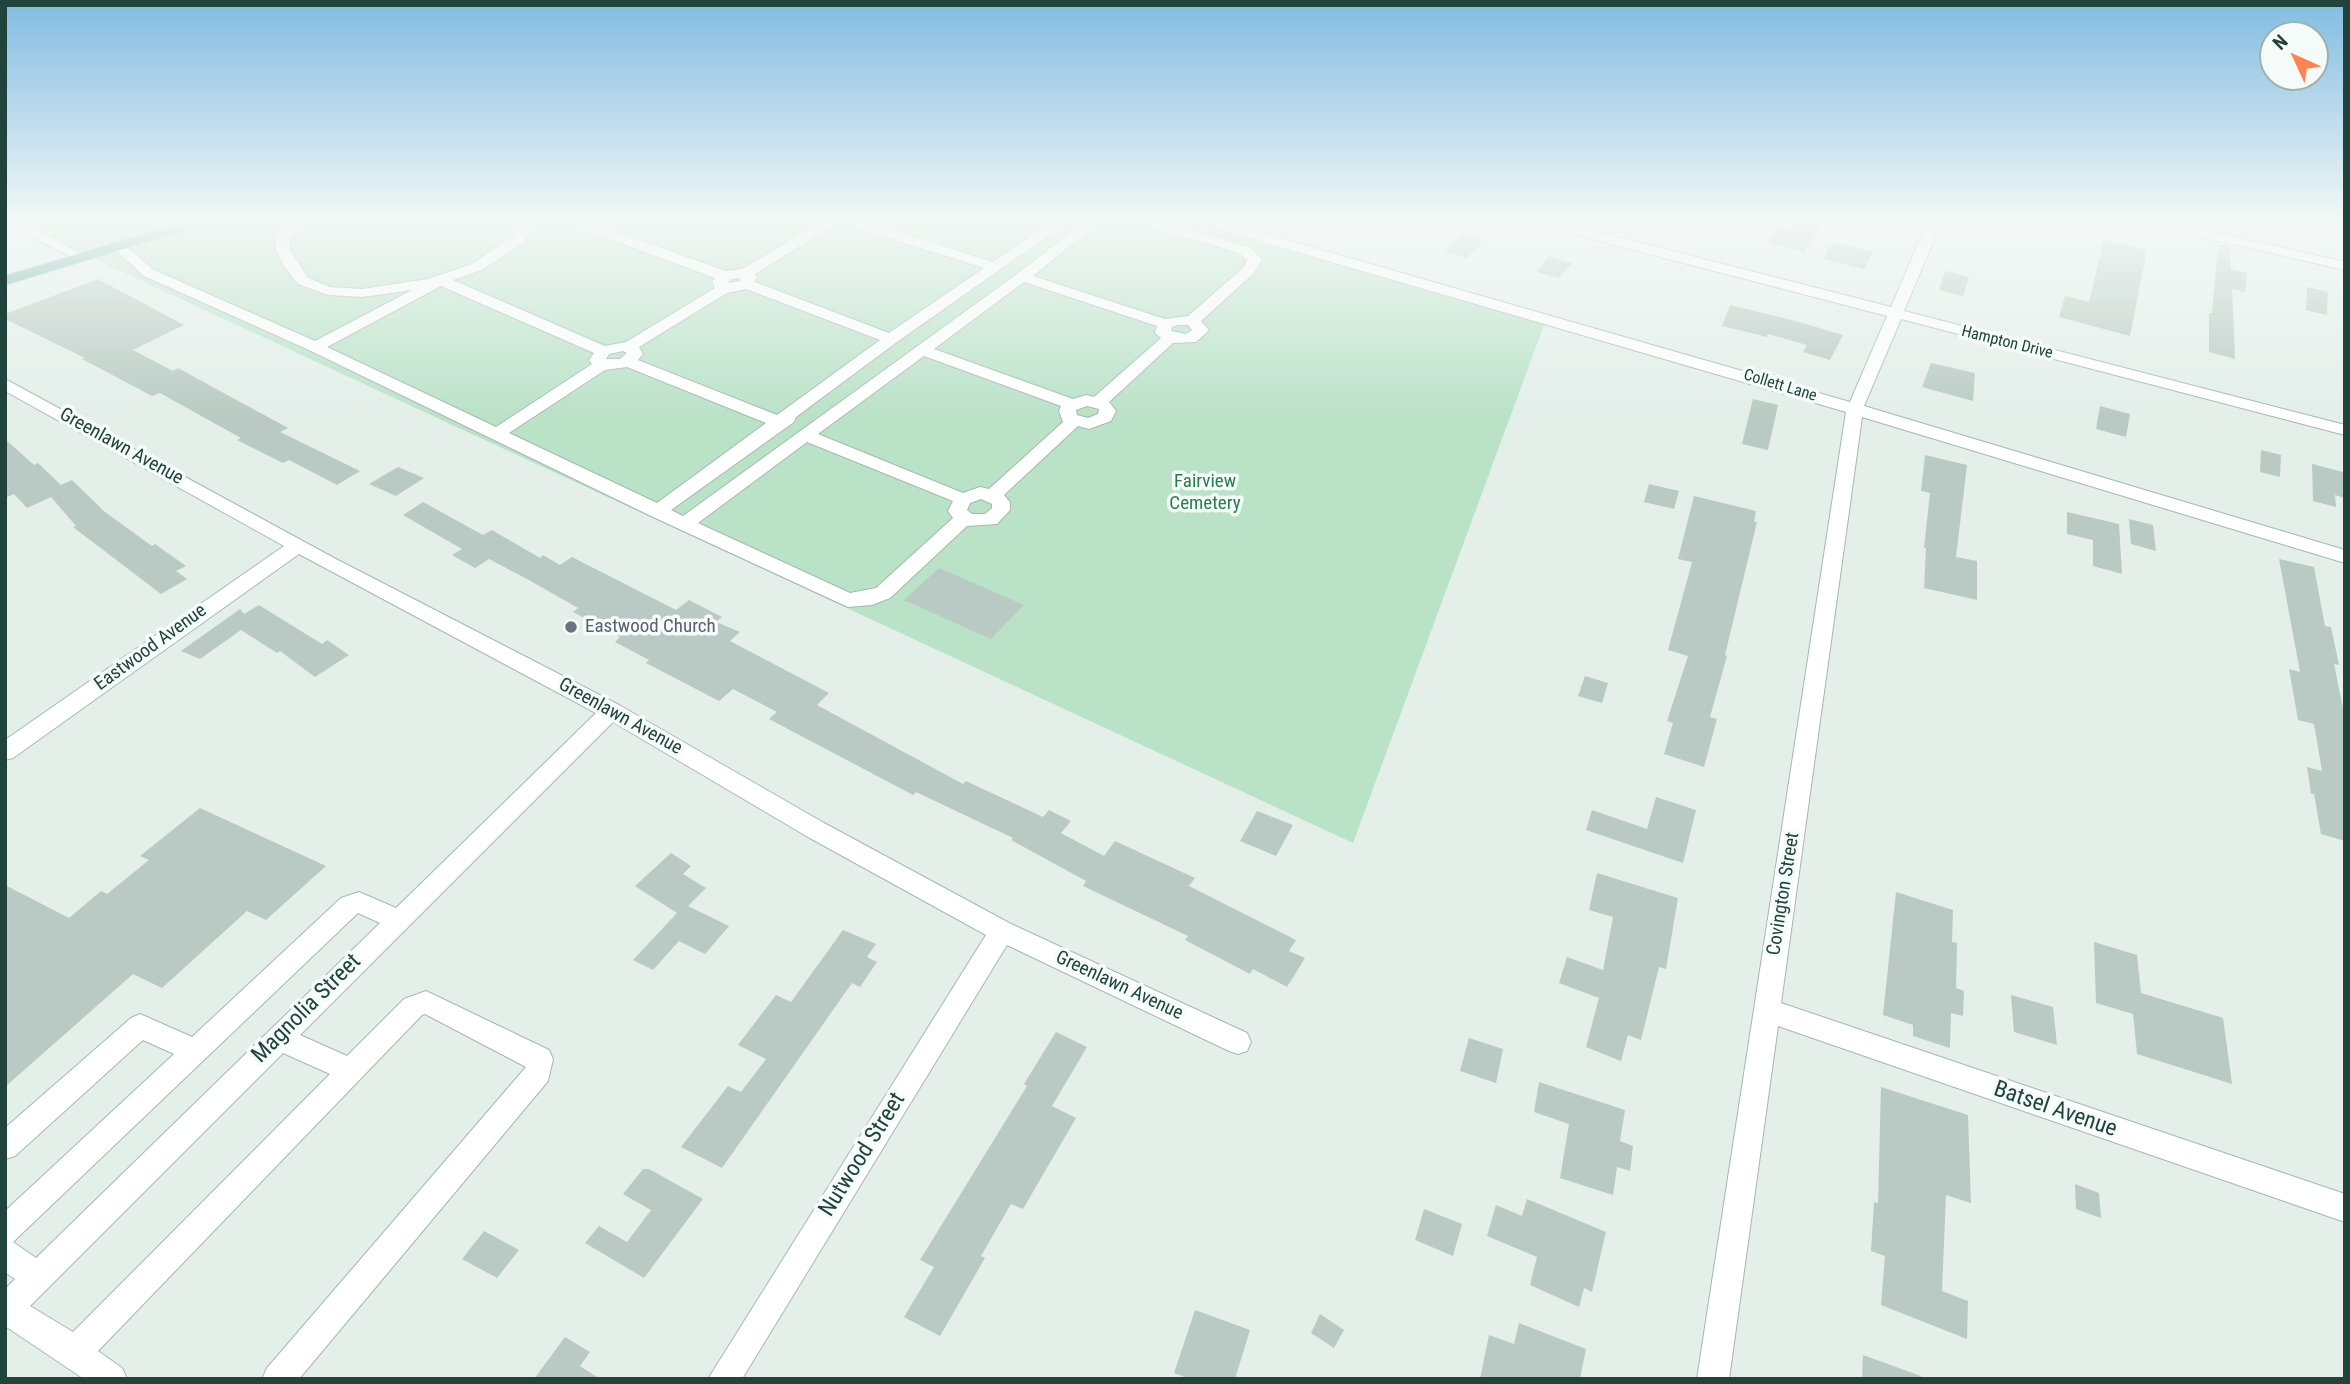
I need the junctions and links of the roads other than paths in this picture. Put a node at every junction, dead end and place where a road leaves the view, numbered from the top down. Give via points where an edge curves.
1 (182, 288) edge
2 (316, 288) edge
3 (403, 288) edge
4 (427, 288) edge
5 (456, 288) edge
6 (718, 288) edge
7 (766, 288) edge
8 (964, 288) edge
9 (1007, 288) edge
10 (1050, 288) edge
11 (1230, 288) edge
12 (1436, 288) edge
13 (1791, 288) edge
14 (1906, 288) edge
15 (1894, 315) junction
16 (1167, 331) junction
17 (891, 339) junction
18 (314, 347) junction
19 (921, 350) junction
20 (629, 354) junction
21 (603, 358) junction
22 (5, 384) edge
23 (1099, 402) junction
24 (1855, 409) junction
25 (1073, 413) junction
26 (778, 422) junction
27 (2345, 430) edge
28 (498, 433) junction
29 (805, 435) junction
30 (993, 495) junction
31 (963, 499) junction
32 (657, 512) junction
33 (963, 519) junction
34 (684, 524) junction
35 (298, 546) junction
36 (2345, 557) edge
37 (611, 711) junction
38 (5, 752) edge
39 (397, 920) junction
40 (1002, 930) junction
41 (1766, 1010) junction
42 (278, 1038) junction
43 (1238, 1042) dead end
44 (196, 1051) junction
45 (351, 1071) junction
46 (5, 1146) edge
47 (2345, 1208) edge
48 (5, 1231) edge
49 (5, 1254) edge
50 (37, 1277) junction
51 (6, 1309) edge
52 (75, 1352) junction
53 (111, 1379) edge
54 (278, 1379) edge
55 (724, 1379) edge
56 (1713, 1379) edge

1 - 18 street
2 - 3 street via 376,293
4 - 18 street
5 - 21 street
6 - 20 street
7 - 17 street
8 - 17 street
9 - 19 street
10 - 16 street
11 - 16 street via 1192,321 1177,320
12 - 24 street, Collett Lane
13 - 15 street, Hampton Drive
14 - 15 street, Covington Street
15 - 24 street, Covington Street
15 - 27 street, Hampton Drive
16 - 23 street
17 - 19 street via 887,346 895,354
17 - 26 street
18 - 28 street
19 - 25 street
19 - 29 street
20 - 21 street via 618,366
20 - 26 street
21 - 28 street
22 - 35 street, Greenlawn Avenue
23 - 25 street via 1086,400
23 - 25 street via 1108,411 1102,419 1088,424
24 - 36 street, Collett Lane
24 - 41 street, Covington Street
25 - 30 street
26 - 29 street via 805,420 810,427
26 - 32 street
28 - 32 street
29 - 31 street
29 - 34 street
30 - 31 street via 980,493
30 - 33 street via 1002,505 997,516 981,522
31 - 33 street via 957,511
32 - 34 street
33 - 34 street via 892,586 860,600 848,600
35 - 37 street, Greenlawn Avenue
35 - 38 street, Eastwood Avenue
37 - 39 street, Magnolia Street
37 - 40 street, Greenlawn Avenue via 816,830
39 - 42 street, Magnolia Street
39 - 44 street via 359,902 350,905
40 - 43 street, Greenlawn Avenue
40 - 55 street, Nutwood Street
41 - 47 street, Batsel Avenue
41 - 56 street, Covington Street
42 - 45 street
42 - 50 street, Magnolia Street
44 - 46 street via 141,1026
44 - 48 street
45 - 52 street
45 - 54 street via 413,1007 426,1002 540,1059 539,1072
49 - 50 street
50 - 51 street, Magnolia Street
51 - 52 street
52 - 53 street

